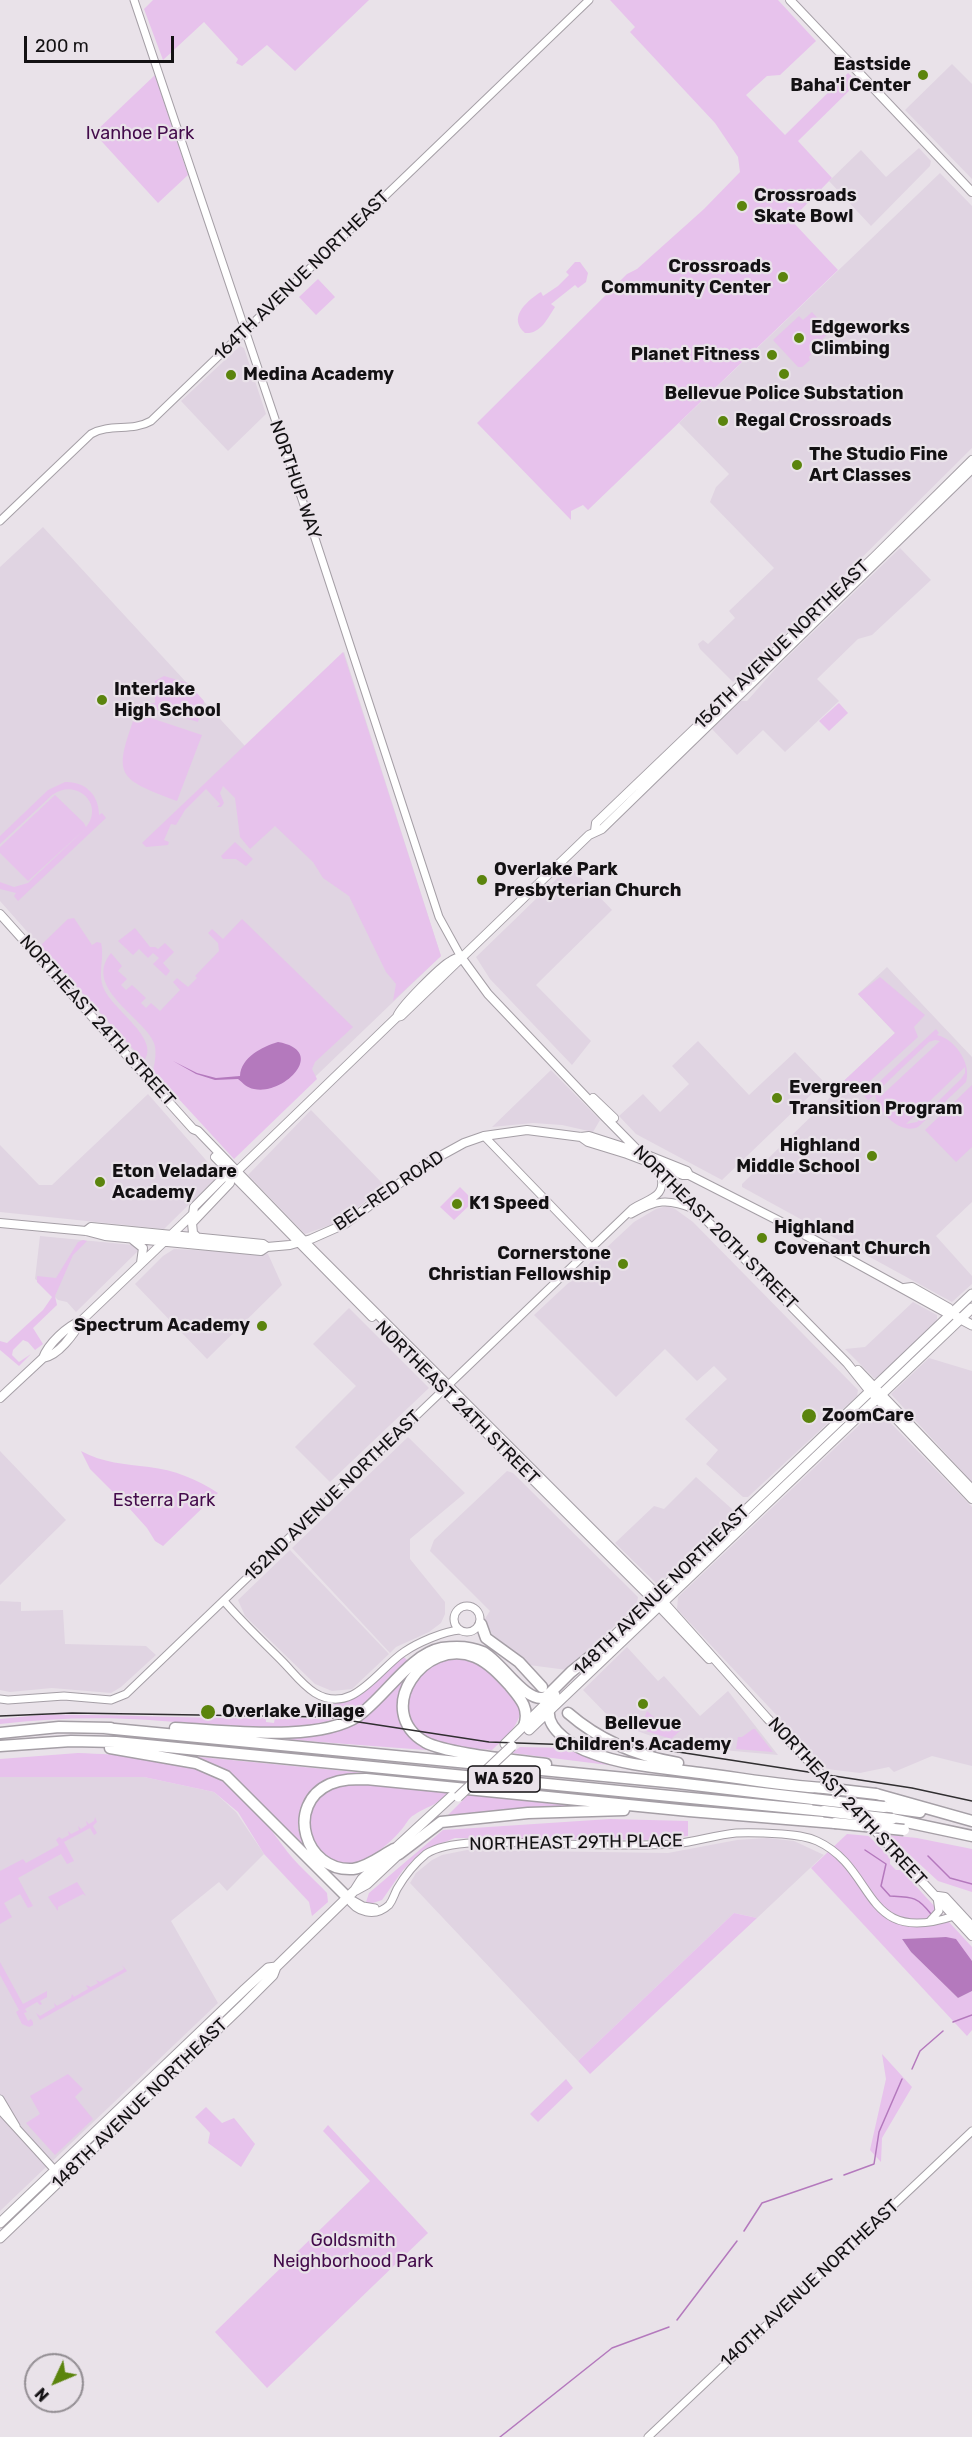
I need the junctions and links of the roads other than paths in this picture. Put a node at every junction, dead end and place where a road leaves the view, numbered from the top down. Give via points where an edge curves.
1 (134, 0) edge
2 (589, 0) edge
3 (790, 0) edge
4 (972, 192) edge
5 (245, 330) junction
6 (972, 460) edge
7 (972, 469) edge
8 (0, 522) edge
9 (731, 694) junction
10 (705, 727) junction
11 (595, 831) junction
12 (0, 914) edge
13 (461, 957) junction
14 (585, 1094) junction
15 (613, 1126) junction
16 (484, 1136) junction
17 (581, 1137) junction
18 (604, 1140) junction
19 (642, 1153) junction
20 (651, 1163) junction
21 (659, 1171) junction
22 (689, 1174) junction
23 (233, 1175) junction
24 (699, 1211) junction
25 (196, 1213) junction
26 (626, 1216) junction
27 (0, 1223) edge
28 (86, 1231) junction
29 (130, 1239) junction
30 (167, 1239) junction
31 (199, 1239) junction
32 (301, 1242) junction
33 (267, 1248) junction
34 (592, 1248) junction
35 (141, 1264) junction
36 (972, 1294) edge
37 (972, 1308) edge
38 (369, 1314) junction
39 (957, 1316) junction
40 (386, 1323) junction
41 (972, 1325) edge
42 (393, 1339) junction
43 (412, 1350) junction
44 (446, 1388) junction
45 (876, 1392) junction
46 (0, 1398) edge
47 (972, 1496) edge
48 (559, 1502) junction
49 (619, 1566) junction
50 (657, 1600) junction
51 (224, 1601) junction
52 (453, 1617) junction
53 (631, 1619) junction
54 (481, 1624) junction
55 (460, 1630) junction
56 (439, 1636) junction
57 (597, 1651) junction
58 (542, 1687) dead end
59 (3, 1701) edge
60 (549, 1710) junction
61 (568, 1713) dead end
62 (524, 1726) junction
63 (104, 1728) junction
64 (0, 1733) edge
65 (26, 1743) junction
66 (509, 1745) junction
67 (0, 1746) edge
68 (677, 1783) junction
69 (796, 1784) junction
70 (689, 1811) junction
71 (947, 1815) junction
72 (972, 1821) edge
73 (954, 1832) junction
74 (972, 1836) edge
75 (396, 1851) junction
76 (351, 1894) junction
77 (937, 1896) junction
78 (954, 1916) junction
79 (925, 1924) junction
80 (972, 1928) edge
81 (972, 1936) edge
82 (276, 1967) junction
83 (0, 2099) edge
84 (0, 2110) edge
85 (15, 2126) junction
86 (972, 2131) edge
87 (55, 2170) junction
88 (62, 2178) junction
89 (0, 2223) edge
90 (0, 2238) edge
91 (648, 2437) edge

1 - 5 street, NORTHUP WAY
2 - 5 street, 164TH AVENUE NORTHEAST
3 - 4 main road
5 - 8 street, 164TH AVENUE NORTHEAST via 151,421 91,434
5 - 13 street, NORTHUP WAY via 439,917
6 - 9 main road, 156TH AVENUE NORTHEAST
7 - 10 main road, 156TH AVENUE NORTHEAST
9 - 10 main road
9 - 11 main road, 156TH AVENUE NORTHEAST via 596,824
10 - 11 main road, 156TH AVENUE NORTHEAST via 602,829
11 - 13 main road, 156TH AVENUE NORTHEAST
12 - 23 main road, NORTHEAST 24TH STREET
13 - 14 main road, NORTHEAST 20TH STREET via 488,994
13 - 23 main road, 156TH AVENUE NORTHEAST
14 - 15 main road, NORTHEAST 20TH STREET
14 - 19 main road via 631,1136
15 - 18 main road via 613,1136
15 - 19 main road, NORTHEAST 20TH STREET
16 - 17 main road, BEL-RED ROAD via 527,1130
16 - 32 main road, BEL-RED ROAD via 443,1153 345,1224
16 - 34 street
17 - 18 main road, BEL-RED ROAD
17 - 20 main road, BEL-RED ROAD
18 - 19 main road, BEL-RED ROAD
19 - 20 main road, NORTHEAST 20TH STREET
19 - 22 main road, BEL-RED ROAD
20 - 21 main road, NORTHEAST 20TH STREET
20 - 22 main road, BEL-RED ROAD via 685,1176
21 - 24 main road, NORTHEAST 20TH STREET
21 - 26 street via 660,1191
22 - 39 main road, BEL-RED ROAD
23 - 25 main road, 156TH AVENUE NORTHEAST via 230,1183
23 - 32 main road, NORTHEAST 24TH STREET
24 - 26 street via 668,1200
24 - 45 main road, NORTHEAST 20TH STREET
25 - 30 main road, 156TH AVENUE NORTHEAST
25 - 31 main road via 191,1227
26 - 34 street, 152ND AVENUE NORTHEAST
27 - 28 main road, BEL-RED ROAD
28 - 29 main road, BEL-RED ROAD
28 - 30 main road, BEL-RED ROAD via 91,1227
29 - 30 main road, BEL-RED ROAD
29 - 35 main road via 143,1248
30 - 31 main road, BEL-RED ROAD
30 - 33 main road, BEL-RED ROAD via 244,1250
30 - 35 main road, 156TH AVENUE NORTHEAST
31 - 33 main road, BEL-RED ROAD via 263,1244
32 - 33 main road, BEL-RED ROAD
32 - 38 main road, NORTHEAST 24TH STREET
32 - 40 main road, NORTHEAST 24TH STREET
34 - 44 street, 152ND AVENUE NORTHEAST
35 - 46 main road, 156TH AVENUE NORTHEAST via 50,1357 44,1358
36 - 39 main road, 148TH AVENUE NORTHEAST
37 - 39 main road, 148TH AVENUE NORTHEAST
38 - 40 main road
38 - 42 main road, NORTHEAST 24TH STREET
39 - 41 main road, BEL-RED ROAD
39 - 45 main road, 148TH AVENUE NORTHEAST
40 - 43 main road, NORTHEAST 24TH STREET
42 - 43 main road
42 - 44 main road, NORTHEAST 24TH STREET
43 - 44 main road, NORTHEAST 24TH STREET
44 - 48 main road, NORTHEAST 24TH STREET
44 - 51 street, 152ND AVENUE NORTHEAST
45 - 47 main road, NORTHEAST 20TH STREET
45 - 50 main road, 148TH AVENUE NORTHEAST
48 - 49 main road, NORTHEAST 24TH STREET
48 - 50 main road, NORTHEAST 24TH STREET
49 - 50 main road, NORTHEAST 24TH STREET
49 - 53 main road via 642,1599
50 - 53 main road, 148TH AVENUE NORTHEAST
50 - 60 main road, 148TH AVENUE NORTHEAST
50 - 77 main road, NORTHEAST 24TH STREET
51 - 56 street via 313,1692 327,1697 342,1698 363,1690 403,1652
51 - 59 street, 152ND AVENUE NORTHEAST via 121,1697
52 - 54 street via 456,1610 468,1605 478,1613
52 - 55 street
52 - 56 street
53 - 57 main road, 148TH AVENUE NORTHEAST
54 - 55 street via 468,1632
54 - 58 highway via 486,1638 519,1662
55 - 56 street
57 - 62 main road, 148TH AVENUE NORTHEAST
57 - 63 highway via 541,1699 528,1695 492,1658 460,1646 428,1653 358,1716 326,1730
60 - 66 main road, 148TH AVENUE NORTHEAST
60 - 69 highway via 549,1720 557,1730 593,1754 630,1763
61 - 69 highway via 594,1734 646,1755
62 - 66 main road, 148TH AVENUE NORTHEAST
62 - 68 highway via 526,1709 516,1694 489,1666 467,1654 432,1659 405,1690 403,1709 407,1723 429,1744
63 - 64 highway, WA 520 via 59,1727
63 - 68 highway, WA 520
65 - 67 highway, WA 520
65 - 73 highway, WA 520, bridge via 116,1742 824,1811
65 - 76 highway via 117,1749 212,1768 240,1787
66 - 75 main road, 148TH AVENUE NORTHEAST, bridge
68 - 71 highway, WA 520, bridge
69 - 71 highway, bridge via 876,1794
70 - 73 highway, bridge
70 - 75 highway via 548,1812 460,1819 439,1823
70 - 75 highway via 366,1779 329,1784 309,1803 303,1819 305,1835 315,1854 328,1864 348,1869 362,1867
71 - 72 highway, WA 520
73 - 74 highway, WA 520
75 - 76 main road, 148TH AVENUE NORTHEAST via 367,1884
76 - 79 street, NORTHEAST 29TH PLACE via 354,1907 372,1913 387,1906 426,1855 453,1845 639,1846 736,1833 766,1833 819,1842 844,1862 885,1913 904,1922
76 - 82 main road, 148TH AVENUE NORTHEAST
77 - 78 main road
77 - 79 street via 938,1913
77 - 80 main road, NORTHEAST 24TH STREET via 945,1897
78 - 79 street, NORTHEAST 29TH PLACE
78 - 80 main road via 959,1915
78 - 81 main road
82 - 87 main road, 148TH AVENUE NORTHEAST via 268,1968
82 - 88 main road, 148TH AVENUE NORTHEAST via 273,1975
83 - 85 street
84 - 85 street
85 - 87 street
86 - 91 street, 140TH AVENUE NORTHEAST
87 - 88 street
87 - 89 main road, 148TH AVENUE NORTHEAST
88 - 90 main road, 148TH AVENUE NORTHEAST

